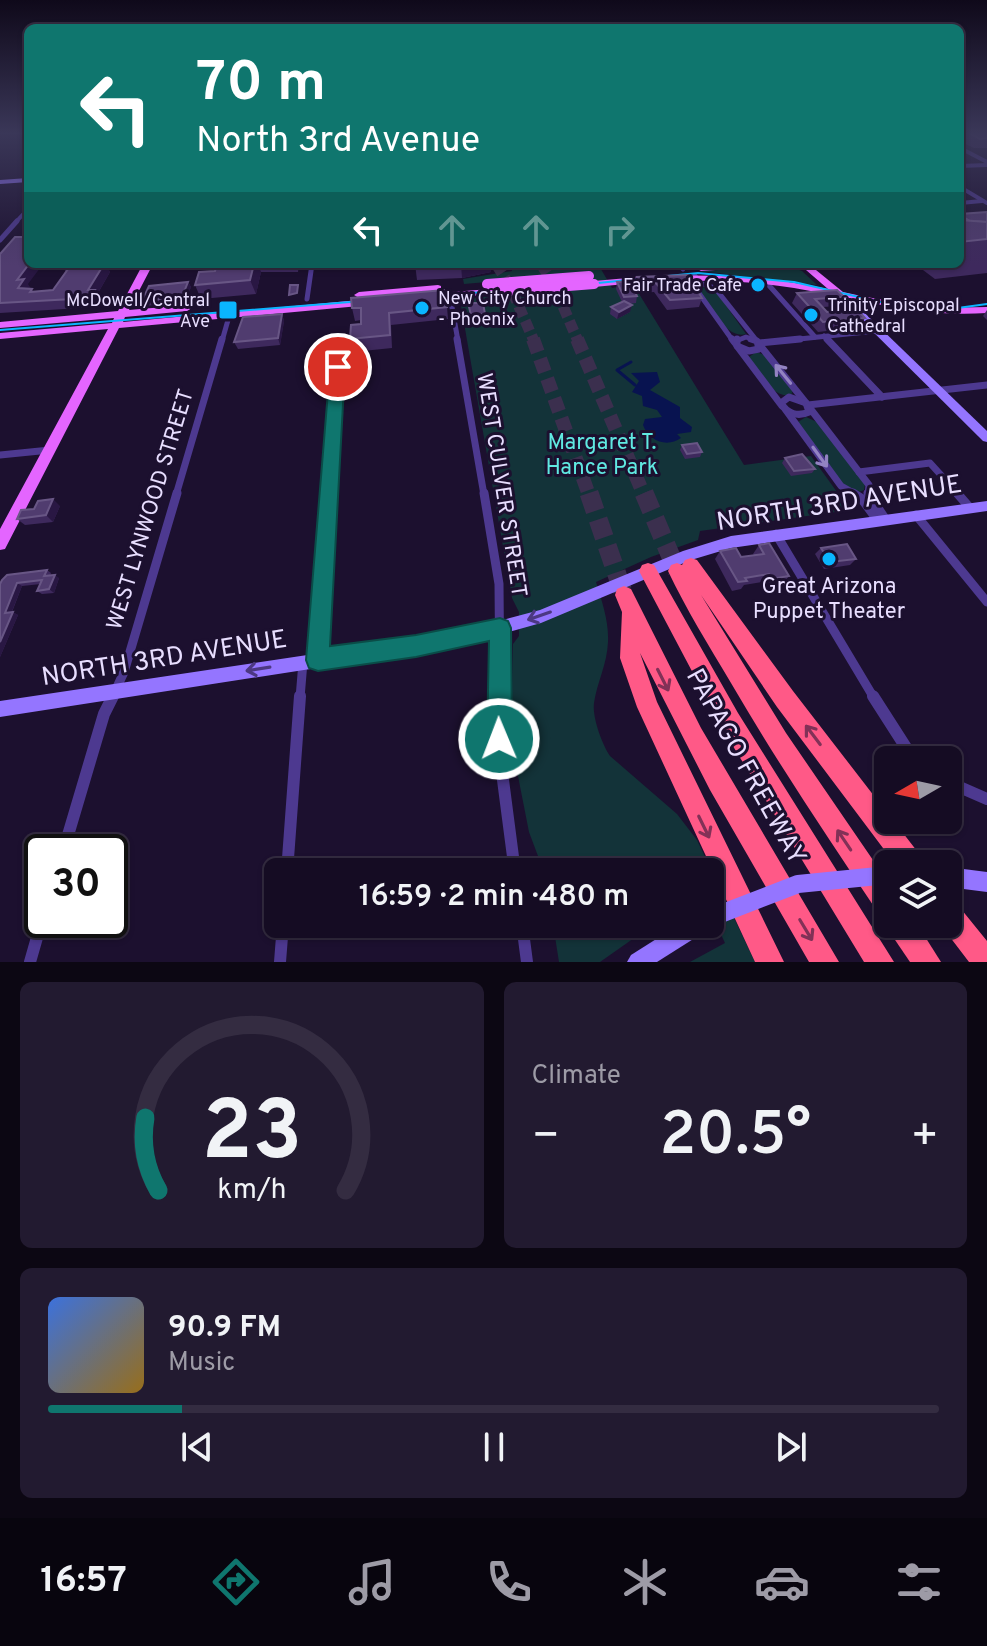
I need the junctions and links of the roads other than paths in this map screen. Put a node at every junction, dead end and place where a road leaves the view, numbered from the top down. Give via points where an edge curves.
1 (24, 180) edge
2 (0, 182) edge
3 (964, 189) edge
4 (986, 201) edge
5 (964, 203) edge
6 (24, 214) edge
7 (2, 241) edge
8 (146, 268) edge
9 (311, 268) edge
10 (674, 268) edge
11 (813, 268) edge
12 (698, 279) junction
13 (592, 280) junction
14 (766, 282) junction
15 (488, 288) junction
16 (450, 296) junction
17 (846, 297) junction
18 (307, 299) junction
19 (987, 302) edge
20 (987, 310) edge
21 (230, 313) junction
22 (120, 319) junction
23 (0, 325) edge
24 (876, 331) junction
25 (0, 336) edge
26 (824, 336) junction
27 (815, 337) junction
28 (758, 343) junction
29 (736, 345) junction
30 (338, 367) dead end
31 (987, 385) edge
32 (937, 391) junction
33 (882, 397) junction
34 (808, 405) junction
35 (783, 408) junction
36 (987, 438) edge
37 (50, 450) junction
38 (0, 455) edge
39 (859, 472) junction
40 (864, 498) junction
41 (987, 506) edge
42 (970, 508) junction
43 (916, 515) junction
44 (882, 520) junction
45 (776, 534) junction
46 (0, 544) edge
47 (651, 577) junction
48 (987, 602) edge
49 (500, 628) junction
50 (310, 661) junction
51 (115, 690) junction
52 (0, 709) edge
53 (903, 746) edge
54 (962, 788) edge
55 (987, 799) edge
56 (68, 834) edge
57 (900, 850) edge
58 (289, 858) edge
59 (513, 858) edge
60 (874, 876) edge
61 (962, 879) edge
62 (827, 880) junction
63 (987, 882) edge
64 (874, 885) edge
65 (724, 912) edge
66 (962, 931) edge
67 (37, 938) edge
68 (282, 938) edge
69 (524, 938) edge
70 (677, 938) edge
71 (911, 938) edge
72 (30, 962) edge
73 (280, 962) edge
74 (527, 962) edge
75 (638, 962) edge
76 (770, 962) edge
77 (825, 962) edge
78 (880, 962) edge
79 (927, 962) edge
80 (986, 962) edge

1 - 2 street
3 - 4 street
4 - 5 street
6 - 7 street
8 - 22 main road
9 - 18 street
10 - 13 main road
11 - 17 main road
12 - 13 main road
12 - 14 main road
12 - 28 street via 715,288
12 - 29 street via 696,290
13 - 15 main road, bridge
14 - 17 main road
14 - 27 street
15 - 16 main road
15 - 18 main road
16 - 21 main road
16 - 49 street, WEST CULVER STREET via 499,584
17 - 19 main road via 930,307
17 - 20 main road via 917,311
17 - 24 street
18 - 22 main road
21 - 22 main road
21 - 51 street, WEST LYNWOOD STREET
22 - 23 main road
22 - 25 main road
22 - 37 main road
24 - 26 street
24 - 32 street
26 - 27 street
26 - 33 street
27 - 28 street
28 - 29 street via 742,337
28 - 29 street via 759,349 753,351
34 -> 28 street
29 - 35 street
30 - 50 street
31 - 32 street
32 - 33 street
32 - 36 street
33 - 34 street
34 - 35 street via 809,412 803,415
34 - 35 street via 789,397 782,400
34 - 39 street
35 -> 40 street via 841,486
37 - 38 street
37 - 46 main road
39 - 40 street via 869,485
39 - 42 street via 930,463
40 - 44 street
41 - 42 street, NORTH 3RD AVENUE
42 - 43 street, NORTH 3RD AVENUE
43 - 44 street, NORTH 3RD AVENUE
43 - 48 street
44 - 45 street, NORTH 3RD AVENUE
45 - 47 street, NORTH 3RD AVENUE via 707,549
45 - 53 street
47 -> 49 street, NORTH 3RD AVENUE
47 - 62 highway via 690,657
49 - 50 street, NORTH 3RD AVENUE
49 - 59 street, WEST CULVER STREET via 500,757
50 -> 51 street, NORTH 3RD AVENUE
50 - 58 street
51 - 52 street, NORTH 3RD AVENUE
51 - 56 street, WEST LYNWOOD STREET
54 - 55 street
57 - 64 highway, PAPAGO FREEWAY via 684,568 728,664
60 - 62 street, bridge
61 - 63 street
62 - 65 street, bridge via 785,888
62 - 78 highway
66 - 80 highway
67 - 72 street
68 - 73 street
69 - 74 street
70 - 75 street
71 - 79 highway
76 - 77 highway, PAPAGO FREEWAY via 648,707 630,658 627,602 716,778

